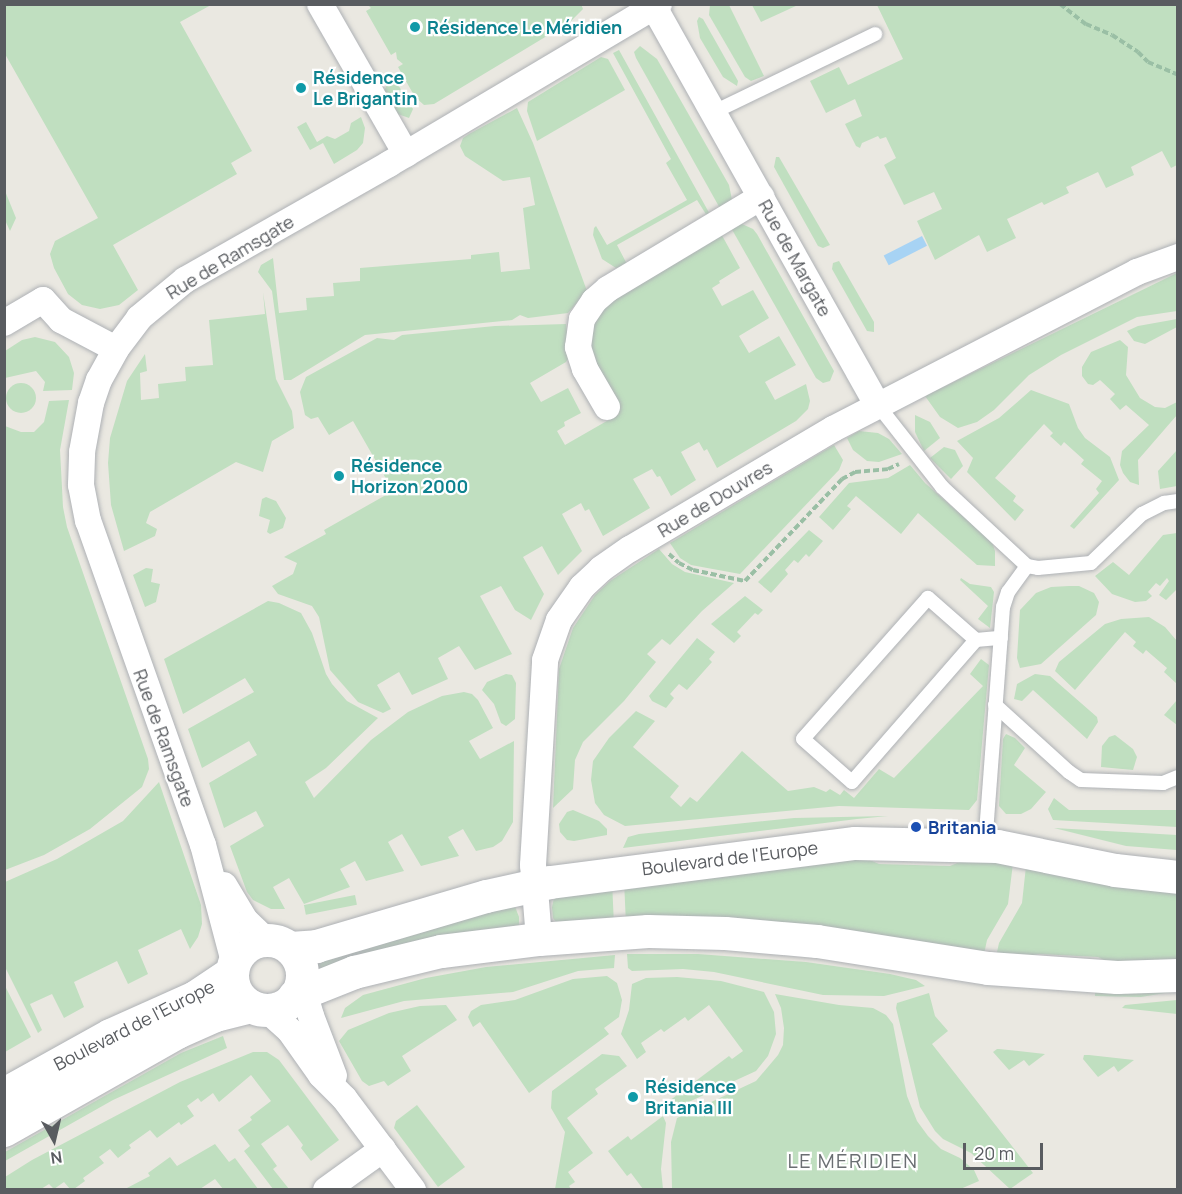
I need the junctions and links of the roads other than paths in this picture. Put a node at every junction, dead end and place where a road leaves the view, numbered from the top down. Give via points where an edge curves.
1 (320, 4) edge
2 (644, 9) edge
3 (875, 34) dead end
4 (714, 112) junction
5 (406, 154) junction
6 (761, 197) junction
7 (1178, 257) edge
8 (4, 323) edge
9 (116, 349) junction
10 (877, 404) junction
11 (607, 407) dead end
12 (1178, 501) edge
13 (1027, 566) junction
14 (1001, 638) junction
15 (976, 640) junction
16 (995, 705) junction
17 (1178, 777) edge
18 (203, 845) junction
19 (985, 845) junction
20 (1178, 877) edge
21 (533, 886) junction
22 (538, 939) junction
23 (278, 944) junction
24 (233, 967) junction
25 (1178, 975) edge
26 (283, 997) junction
27 (4, 1094) edge
28 (344, 1098) junction
29 (4, 1130) edge
30 (383, 1149) junction
31 (326, 1190) edge
32 (413, 1190) edge

1 - 5 street
2 - 4 street, Rue de Margate
2 - 5 street, Rue de Ramsgate
3 - 4 lane
4 - 6 street, Rue de Margate
5 - 9 street, Rue de Ramsgate via 185,280 139,318
6 - 10 street, Rue de Margate
6 - 11 street via 594,301 582,319 578,346 585,369
7 - 10 street, Rue de Douvres via 1137,272
8 - 9 street via 43,300 57,317
9 - 18 street, Rue de Ramsgate via 99,380 87,418 81,469 84,502 96,546
10 - 13 lane via 942,487
10 - 21 street, Rue de Douvres via 622,554 592,576 572,598 559,620 545,660
12 - 13 lane via 1142,514 1091,563
13 - 14 lane via 1005,598
14 - 15 lane
14 - 16 lane
15 - 15 lane via 852,782 803,739 928,598
16 - 17 lane via 1081,780 1163,783
16 - 19 lane
18 - 23 street, Rue de Ramsgate via 239,912
18 - 24 street, Rue de Ramsgate
19 - 20 street, Boulevard de l'Europe via 1115,870
19 - 21 street, Boulevard de l'Europe via 855,843
21 - 22 street, Rue de Douvres
21 - 23 street, Boulevard de l'Europe via 316,946
22 - 25 street, Boulevard de l'Europe via 648,931 725,933 818,941 988,968 1125,978
22 - 26 street, Boulevard de l'Europe via 409,958 343,975
23 - 24 street via 247,946
23 - 26 street via 300,963
24 - 26 street via 237,994
24 - 27 street, Boulevard de l'Europe via 195,997 104,1038
26 - 28 street
26 - 28 street via 290,1031 321,1075
26 - 29 street, Boulevard de l'Europe via 215,1015 177,1032
28 - 30 street
30 - 31 street
30 - 32 street

